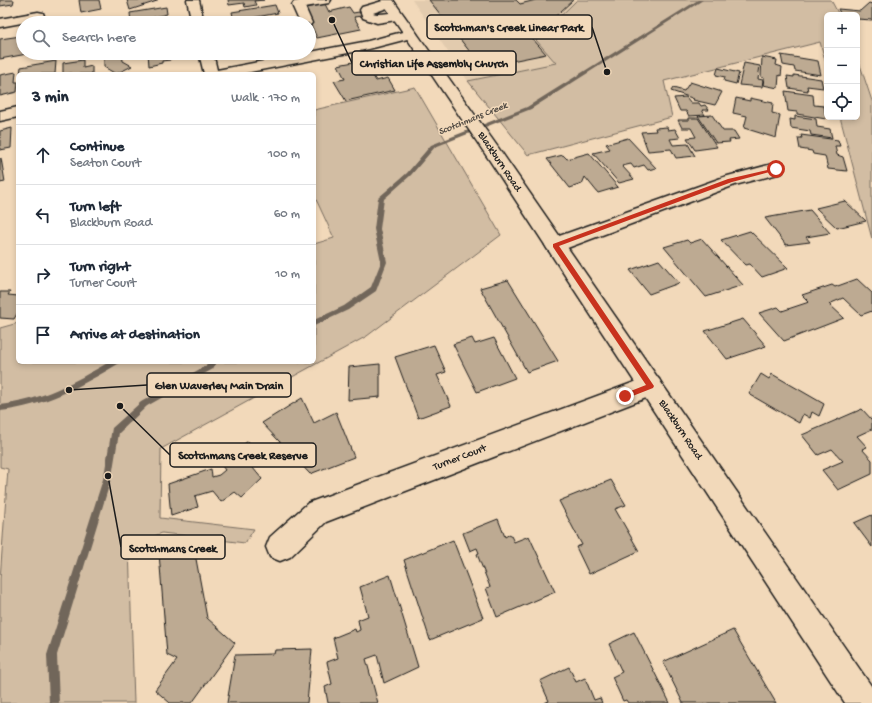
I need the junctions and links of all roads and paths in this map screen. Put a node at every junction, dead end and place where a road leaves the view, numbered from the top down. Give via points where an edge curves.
1 (193, 0) edge
2 (325, 0) edge
3 (388, 2) edge
4 (196, 16) edge
5 (303, 16) edge
6 (398, 16) junction
7 (16, 20) edge
8 (0, 23) edge
9 (412, 38) junction
10 (316, 44) edge
11 (321, 54) junction
12 (316, 55) edge
13 (208, 60) edge
14 (290, 60) edge
15 (211, 72) edge
16 (228, 72) edge
17 (16, 112) edge
18 (0, 116) edge
19 (776, 169) dead end
20 (555, 245) junction
21 (651, 386) junction
22 (280, 547) dead end
23 (864, 703) edge

1 - 4 street
2 - 5 street via 298,5
3 - 6 street, Blackburn Road
3 - 6 street via 366,10 368,15 377,19
6 - 9 street, Blackburn Road
7 - 8 street
9 - 11 street via 395,45 369,45
9 - 20 street, Blackburn Road
10 - 11 street
11 - 12 street
13 - 15 street
14 - 16 street
17 - 18 street
19 - 20 street via 730,181
20 - 21 street, Blackburn Road
21 - 22 street, Turner Court via 317,512
21 - 23 street, Blackburn Road

